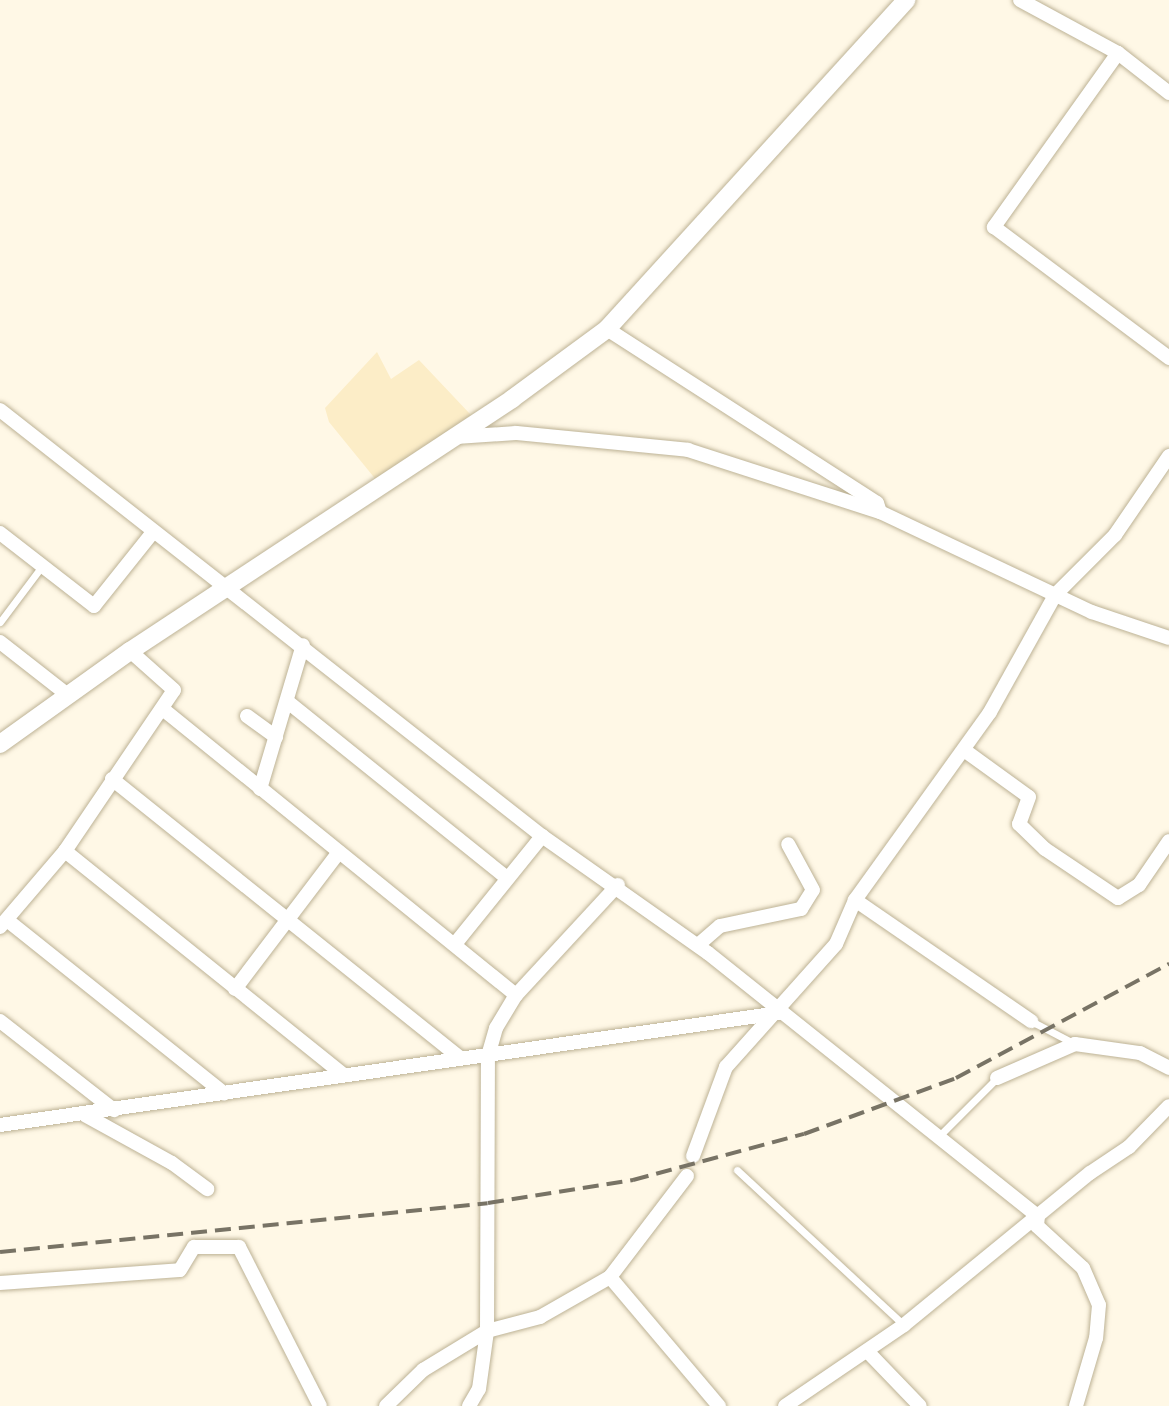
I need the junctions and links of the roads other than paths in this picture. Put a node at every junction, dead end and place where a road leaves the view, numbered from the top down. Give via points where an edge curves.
1 (906, 0) edge
2 (1020, 0) edge
3 (1118, 53) junction
4 (1169, 93) edge
5 (607, 329) junction
6 (1166, 351) edge
7 (0, 410) edge
8 (456, 437) junction
9 (1168, 459) edge
10 (880, 512) junction
11 (153, 532) junction
12 (0, 533) edge
13 (42, 566) junction
14 (231, 588) junction
15 (1055, 595) junction
16 (0, 622) edge
17 (1169, 638) edge
18 (0, 642) edge
19 (303, 645) junction
20 (130, 651) junction
21 (69, 696) junction
22 (288, 702) junction
23 (164, 710) junction
24 (247, 716) dead end
25 (276, 737) junction
26 (0, 744) edge
27 (964, 750) junction
28 (112, 779) junction
29 (260, 789) junction
30 (542, 836) junction
31 (1169, 841) edge
32 (788, 844) dead end
33 (65, 851) junction
34 (339, 852) junction
35 (507, 878) junction
36 (618, 885) junction
37 (855, 900) junction
38 (287, 918) junction
39 (4, 923) edge
40 (455, 944) junction
41 (698, 945) junction
42 (235, 989) junction
43 (516, 995) junction
44 (779, 1013) junction
45 (0, 1021) edge
46 (1031, 1021) joint
47 (1075, 1044) junction
48 (488, 1056) junction
49 (459, 1057) junction
50 (1169, 1068) edge
51 (344, 1075) junction
52 (997, 1078) joint
53 (224, 1093) junction
54 (1169, 1106) edge
55 (114, 1110) junction
56 (85, 1115) junction
57 (3, 1121) edge
58 (939, 1136) junction
59 (693, 1156) dead end
60 (737, 1170) dead end
61 (687, 1176) dead end
62 (207, 1189) dead end
63 (1038, 1216) junction
64 (610, 1277) junction
65 (0, 1283) edge
66 (904, 1325) junction
67 (487, 1331) junction
68 (867, 1351) junction
69 (320, 1406) edge
70 (386, 1406) edge
71 (469, 1406) edge
72 (719, 1406) edge
73 (785, 1406) edge
74 (920, 1406) edge
75 (1076, 1406) edge

1 - 5 street
2 - 3 street
3 - 4 street
3 - 6 street via 994,227
5 - 8 street
5 - 10 street via 877,503
7 - 11 street
8 - 10 street via 516,433 688,450
8 - 14 street
9 - 15 street via 1115,535
10 - 15 street
11 - 13 street via 94,606
11 - 14 street
12 - 13 street
13 - 16 lane
14 - 19 street
14 - 20 street
15 - 17 street
15 - 27 street
18 - 21 street
19 - 22 street
19 - 30 street
20 - 21 street
20 - 23 street via 174,690
21 - 26 street
22 - 25 street
22 - 35 street
23 - 28 street
23 - 29 street
24 - 25 street
25 - 29 street
27 - 31 street via 1029,797 1019,824 1045,849 1118,898 1139,885
27 - 37 street
28 - 33 street
28 - 38 street
29 - 34 street
30 - 35 street
30 - 36 street via 596,877
32 - 41 street via 813,890 801,909 720,926
33 - 39 street
33 - 42 street
34 - 38 street
34 - 40 street
35 - 40 street
36 - 41 street
36 - 43 street
37 - 44 street via 836,944
37 - 46 street
38 - 42 street
38 - 49 street
39 - 53 street
40 - 43 street
41 - 44 street
42 - 51 street
43 - 48 street via 496,1028
44 - 48 street
44 - 58 street
44 - 59 street via 754,1032 726,1067
45 - 55 street
46 - 47 lane
47 - 50 street via 1140,1053
47 - 52 street
48 - 49 street
48 - 67 street
49 - 51 street
51 - 53 street
52 - 58 lane
53 - 55 street
54 - 63 street via 1129,1147
55 - 56 street
56 - 57 street
56 - 62 street via 172,1163
58 - 63 street
60 - 66 lane
61 - 64 street
63 - 66 street
63 - 75 street via 1037,1226 1083,1268 1099,1305 1096,1338
64 - 67 street via 540,1317
64 - 72 street
65 - 69 street via 180,1270 194,1247 239,1247
66 - 68 street
67 - 70 street via 423,1370
67 - 71 street via 479,1389
68 - 73 street
68 - 74 street

